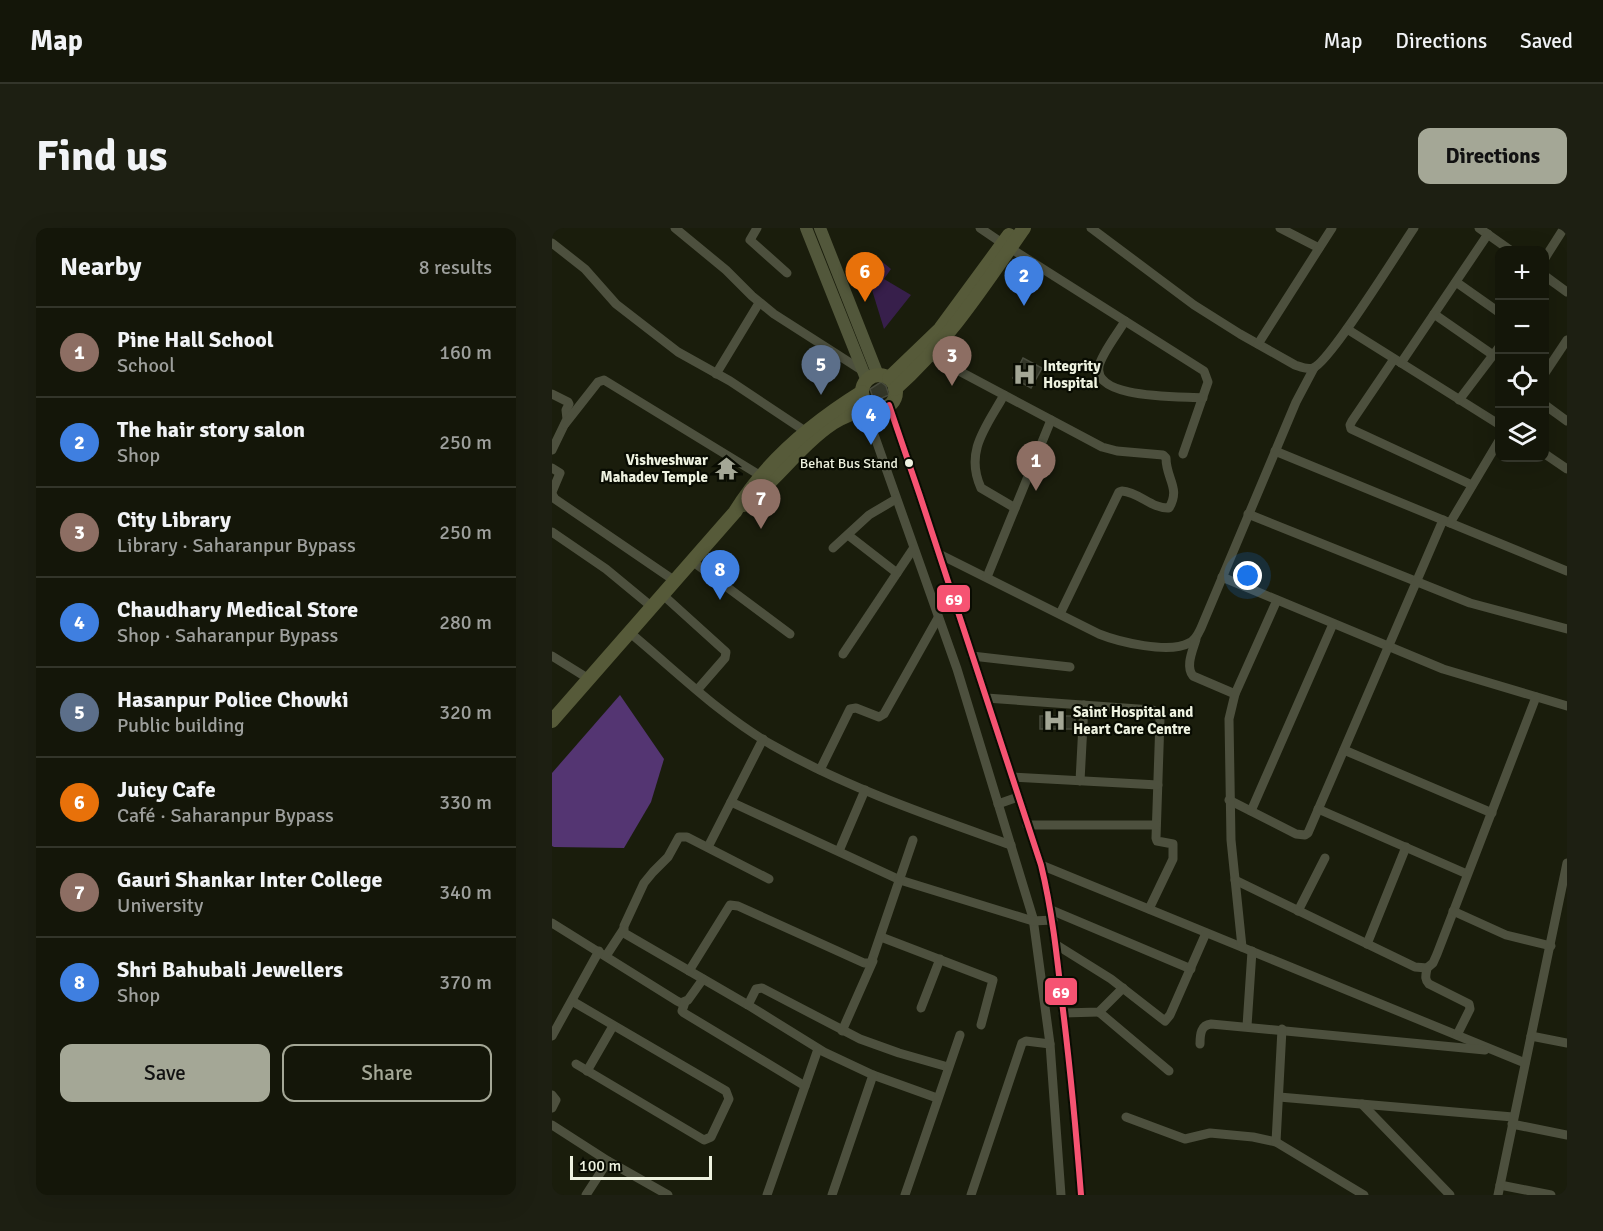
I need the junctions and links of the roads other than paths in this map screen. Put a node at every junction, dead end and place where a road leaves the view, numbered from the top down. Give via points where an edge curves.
1 (675, 228) edge
2 (757, 228) edge
3 (806, 228) edge
4 (820, 228) edge
5 (980, 228) edge
6 (1013, 228) edge
7 (1024, 228) edge
8 (1090, 228) edge
9 (1280, 228) edge
10 (1332, 228) edge
11 (1414, 228) edge
12 (1479, 228) edge
13 (1564, 228) edge
14 (1488, 234) junction
15 (552, 243) edge
16 (1006, 246) junction
17 (1504, 246) edge
18 (1319, 248) junction
19 (1549, 252) edge
20 (787, 273) dead end
21 (1549, 279) edge
22 (1456, 282) junction
23 (1567, 292) edge
24 (759, 303) junction
25 (1495, 309) edge
26 (1434, 314) junction
27 (1125, 321) junction
28 (1347, 329) junction
29 (1567, 340) edge
30 (1258, 344) junction
31 (1495, 352) edge
32 (929, 355) junction
33 (1493, 355) junction
34 (1397, 361) junction
35 (1549, 367) edge
36 (1314, 368) junction
37 (716, 374) junction
38 (876, 381) junction
39 (552, 394) edge
40 (1004, 395) junction
41 (1203, 398) junction
42 (1459, 400) junction
43 (889, 405) junction
44 (868, 408) junction
45 (1549, 408) edge
46 (1051, 420) junction
47 (1567, 421) edge
48 (1495, 422) edge
49 (565, 424) junction
50 (805, 431) junction
51 (1495, 447) edge
52 (552, 450) edge
53 (1275, 451) junction
54 (1183, 454) dead end
55 (1549, 457) edge
56 (552, 468) edge
57 (1567, 469) edge
58 (761, 476) junction
59 (1472, 485) junction
60 (552, 493) edge
61 (896, 499) junction
62 (1015, 508) junction
63 (735, 512) junction
64 (1248, 514) junction
65 (1447, 521) junction
66 (552, 532) edge
67 (848, 535) junction
68 (833, 548) dead end
69 (913, 549) junction
70 (939, 554) junction
71 (692, 561) junction
72 (1567, 571) edge
73 (897, 573) junction
74 (987, 577) junction
75 (1222, 577) junction
76 (675, 581) junction
77 (1416, 582) junction
78 (663, 595) junction
79 (1277, 600) junction
80 (652, 607) junction
81 (1060, 614) junction
82 (938, 618) junction
83 (1333, 624) junction
84 (1567, 629) edge
85 (629, 632) junction
86 (790, 634) dead end
87 (1197, 637) junction
88 (1387, 646) junction
89 (843, 654) dead end
90 (552, 656) edge
91 (972, 656) junction
92 (1070, 667) dead end
93 (589, 679) junction
94 (698, 689) junction
95 (1235, 694) junction
96 (1536, 697) junction
97 (978, 698) junction
98 (1084, 705) junction
99 (1567, 706) edge
100 (552, 721) edge
101 (763, 739) junction
102 (1344, 750) junction
103 (820, 770) junction
104 (1012, 777) junction
105 (1080, 781) junction
106 (1158, 785) junction
107 (865, 790) junction
108 (1016, 798) junction
109 (1229, 800) junction
110 (731, 802) junction
111 (1000, 803) junction
112 (1318, 809) junction
113 (1251, 811) junction
114 (1492, 813) junction
115 (1027, 825) junction
116 (1156, 825) junction
117 (914, 840) dead end
118 (1011, 846) junction
119 (708, 847) junction
120 (1406, 847) junction
121 (839, 851) junction
122 (1324, 858) dead end
123 (1567, 863) edge
124 (1041, 865) junction
125 (1467, 874) junction
126 (770, 879) dead end
127 (900, 880) junction
128 (1235, 880) junction
129 (1149, 909) junction
130 (1051, 910) junction
131 (1298, 911) junction
132 (1453, 911) junction
133 (1043, 921) junction
134 (552, 923) edge
135 (623, 930) junction
136 (1206, 933) junction
137 (881, 936) junction
138 (1055, 944) junction
139 (1367, 944) junction
140 (1551, 946) junction
141 (1242, 947) junction
142 (1252, 951) junction
143 (603, 953) junction
144 (940, 959) junction
145 (873, 961) junction
146 (1427, 968) junction
147 (1191, 969) junction
148 (689, 971) junction
149 (703, 979) junction
150 (1123, 988) junction
151 (572, 1001) junction
152 (685, 1002) junction
153 (748, 1005) junction
154 (921, 1008) dead end
155 (1099, 1012) junction
156 (1063, 1013) junction
157 (981, 1025) dead end
158 (613, 1026) junction
159 (1247, 1026) junction
160 (1282, 1029) junction
161 (843, 1031) junction
162 (960, 1035) dead end
163 (1457, 1035) junction
164 (552, 1036) edge
165 (1531, 1036) junction
166 (1567, 1043) edge
167 (1050, 1044) junction
168 (1200, 1044) dead end
169 (818, 1049) junction
170 (1496, 1052) junction
171 (1525, 1063) junction
172 (576, 1064) dead end
173 (948, 1067) junction
174 (587, 1071) junction
175 (1169, 1071) dead end
176 (873, 1075) junction
177 (805, 1086) junction
178 (552, 1095) edge
179 (1279, 1096) junction
180 (937, 1098) junction
181 (1362, 1104) junction
182 (552, 1108) edge
183 (1126, 1117) dead end
184 (1513, 1120) junction
185 (552, 1125) edge
186 (1567, 1136) edge
187 (1276, 1142) junction
188 (608, 1161) junction
189 (1499, 1190) edge
190 (665, 1194) edge
191 (586, 1195) edge
192 (767, 1195) edge
193 (832, 1195) edge
194 (905, 1195) edge
195 (971, 1195) edge
196 (1061, 1195) edge
197 (1081, 1195) edge
198 (1364, 1195) edge
199 (1450, 1195) edge
200 (1551, 1195) edge

1 - 24 street
2 - 20 street via 750,240
3 - 38 main road
4 - 38 main road
5 - 16 street
6 - 16 highway
7 - 16 highway
8 - 30 street via 1194,305
9 - 18 street
10 - 18 street
11 - 28 street
12 - 14 street
13 - 19 street
14 - 17 street
14 - 22 street
15 - 37 street via 585,269 627,314
16 - 27 street
16 - 32 highway via 962,316
16 - 38 highway via 940,329
18 - 30 street
21 - 23 street
22 - 25 street
22 - 26 street
24 - 37 street
24 - 38 street
26 - 33 street
26 - 34 street
27 - 41 street via 1204,371 1208,382
27 - 41 street via 1099,367 1103,380 1126,393
28 - 34 street
28 - 36 street
29 - 35 street
30 - 36 street via 1295,365
31 - 33 street
32 - 38 highway
32 - 40 street
33 - 42 street
34 - 42 street
34 - 59 street via 1352,422 1351,429
36 - 53 street
37 - 50 street
38 - 43 highway via 893,401
38 - 44 highway via 863,398
38 - 50 highway
39 - 49 street via 569,403
40 - 46 street
40 - 62 street via 977,443 974,462 981,488
41 - 54 street
42 - 48 street
43 - 44 highway
43 - 70 street
44 - 61 street
44 - 63 highway via 842,417 824,429
45 - 47 street
46 - 62 street
46 - 81 street via 1102,447 1165,456 1175,491 1174,500 1166,509 1130,492 1119,492
49 - 52 street
49 - 58 street via 598,382 604,380
50 - 58 highway
51 - 59 street
53 - 64 street
53 - 65 street
55 - 57 street
56 - 60 street via 560,476
58 - 63 highway
59 - 65 street
60 - 76 street
61 - 67 street via 869,515
61 - 69 street
62 - 74 street
63 - 71 highway
64 - 75 street
64 - 77 street
65 - 72 street
65 - 77 street
66 - 80 street
67 - 68 street
67 - 73 street
69 - 73 street
69 - 82 street
70 - 74 street
70 - 91 street
71 - 76 highway
71 - 86 street
73 - 89 street
74 - 81 street
75 - 79 street
75 - 87 street
76 - 78 highway
77 - 84 street via 1470,603
77 - 88 street
78 - 80 highway
78 - 94 street via 726,652
79 - 83 street
79 - 95 street
80 - 85 highway
81 - 87 street via 1127,643 1174,647 1191,643
82 - 97 street
82 - 103 street via 884,714 879,717 850,709
83 - 88 street
83 - 113 street
85 - 93 highway
85 - 94 street
87 - 95 street via 1190,672
88 - 96 street via 1443,669
88 - 102 street
90 - 93 street
91 - 92 street
91 - 97 street
93 - 100 highway
94 - 101 street
95 - 109 street via 1229,719
96 - 99 street
96 - 114 street
97 - 98 street
97 - 104 street
97 - 111 street
98 - 105 street
98 - 106 street via 1157,712
101 - 103 street
101 - 110 street
102 - 112 street
102 - 114 street
103 - 107 street
104 - 105 street
104 - 108 street
105 - 106 street
106 - 116 street
107 - 118 street
107 - 121 street
108 - 111 street
108 - 115 street
109 - 113 street
109 - 128 street
110 - 119 street
110 - 121 street
111 - 118 street
112 - 113 street via 1308,833 1300,836
112 - 120 street
114 - 125 street
115 - 116 street
115 - 124 street
116 - 129 street via 1157,841 1171,842 1174,854
117 - 127 street
118 - 133 street
119 - 126 street
119 - 135 street via 679,837 668,857 644,883
120 - 125 street
120 - 139 street
121 - 127 street
122 - 131 street
123 - 140 street
124 - 129 street
124 - 130 street
125 - 132 street
127 - 133 street
127 - 137 street
128 - 131 street
128 - 141 street
129 - 136 street
130 - 133 street
130 - 147 street
131 - 139 street
132 - 140 street via 1506,935
132 - 146 street via 1433,963
133 - 138 street
133 - 167 street
134 - 143 street
135 - 143 street
135 - 148 street
136 - 141 street
136 - 147 street
137 - 144 street
137 - 145 street
138 - 150 street
138 - 156 street
139 - 146 street via 1415,967
140 - 165 street
141 - 142 street
142 - 159 street
142 - 163 street
143 - 151 street
143 - 152 street via 672,998
144 - 154 street
144 - 157 street via 993,980
145 - 148 street via 864,963 730,905
145 - 161 street
146 - 163 street via 1429,984 1469,1004
147 - 150 street via 1165,1021
148 - 149 street
149 - 152 street
149 - 153 street
150 - 155 street
151 - 158 street
151 - 164 street
152 - 177 street via 684,1013
153 - 161 street via 756,988 762,988
153 - 169 street
155 - 156 street
155 - 175 street
156 - 197 street
158 - 174 street
158 - 174 street via 726,1091 729,1099 711,1137 701,1138
159 - 160 street
159 - 168 street via 1207,1024 1200,1034
160 - 170 street
160 - 179 street
161 - 173 street via 885,1049
162 - 173 street
163 - 170 street
165 - 166 street
165 - 171 street
167 - 195 street via 1022,1043
167 - 196 street
169 - 176 street
169 - 177 street
170 - 171 street
171 - 184 street
172 - 174 street
173 - 180 street
176 - 180 street
176 - 193 street
177 - 192 street
178 - 182 street via 556,1100
179 - 181 street
179 - 187 street
180 - 194 street
181 - 184 street
181 - 199 street
183 - 187 street via 1185,1138 1210,1133
184 - 186 street
184 - 189 street
185 - 188 street
187 - 198 street
188 - 190 street
188 - 191 street
189 - 200 street

